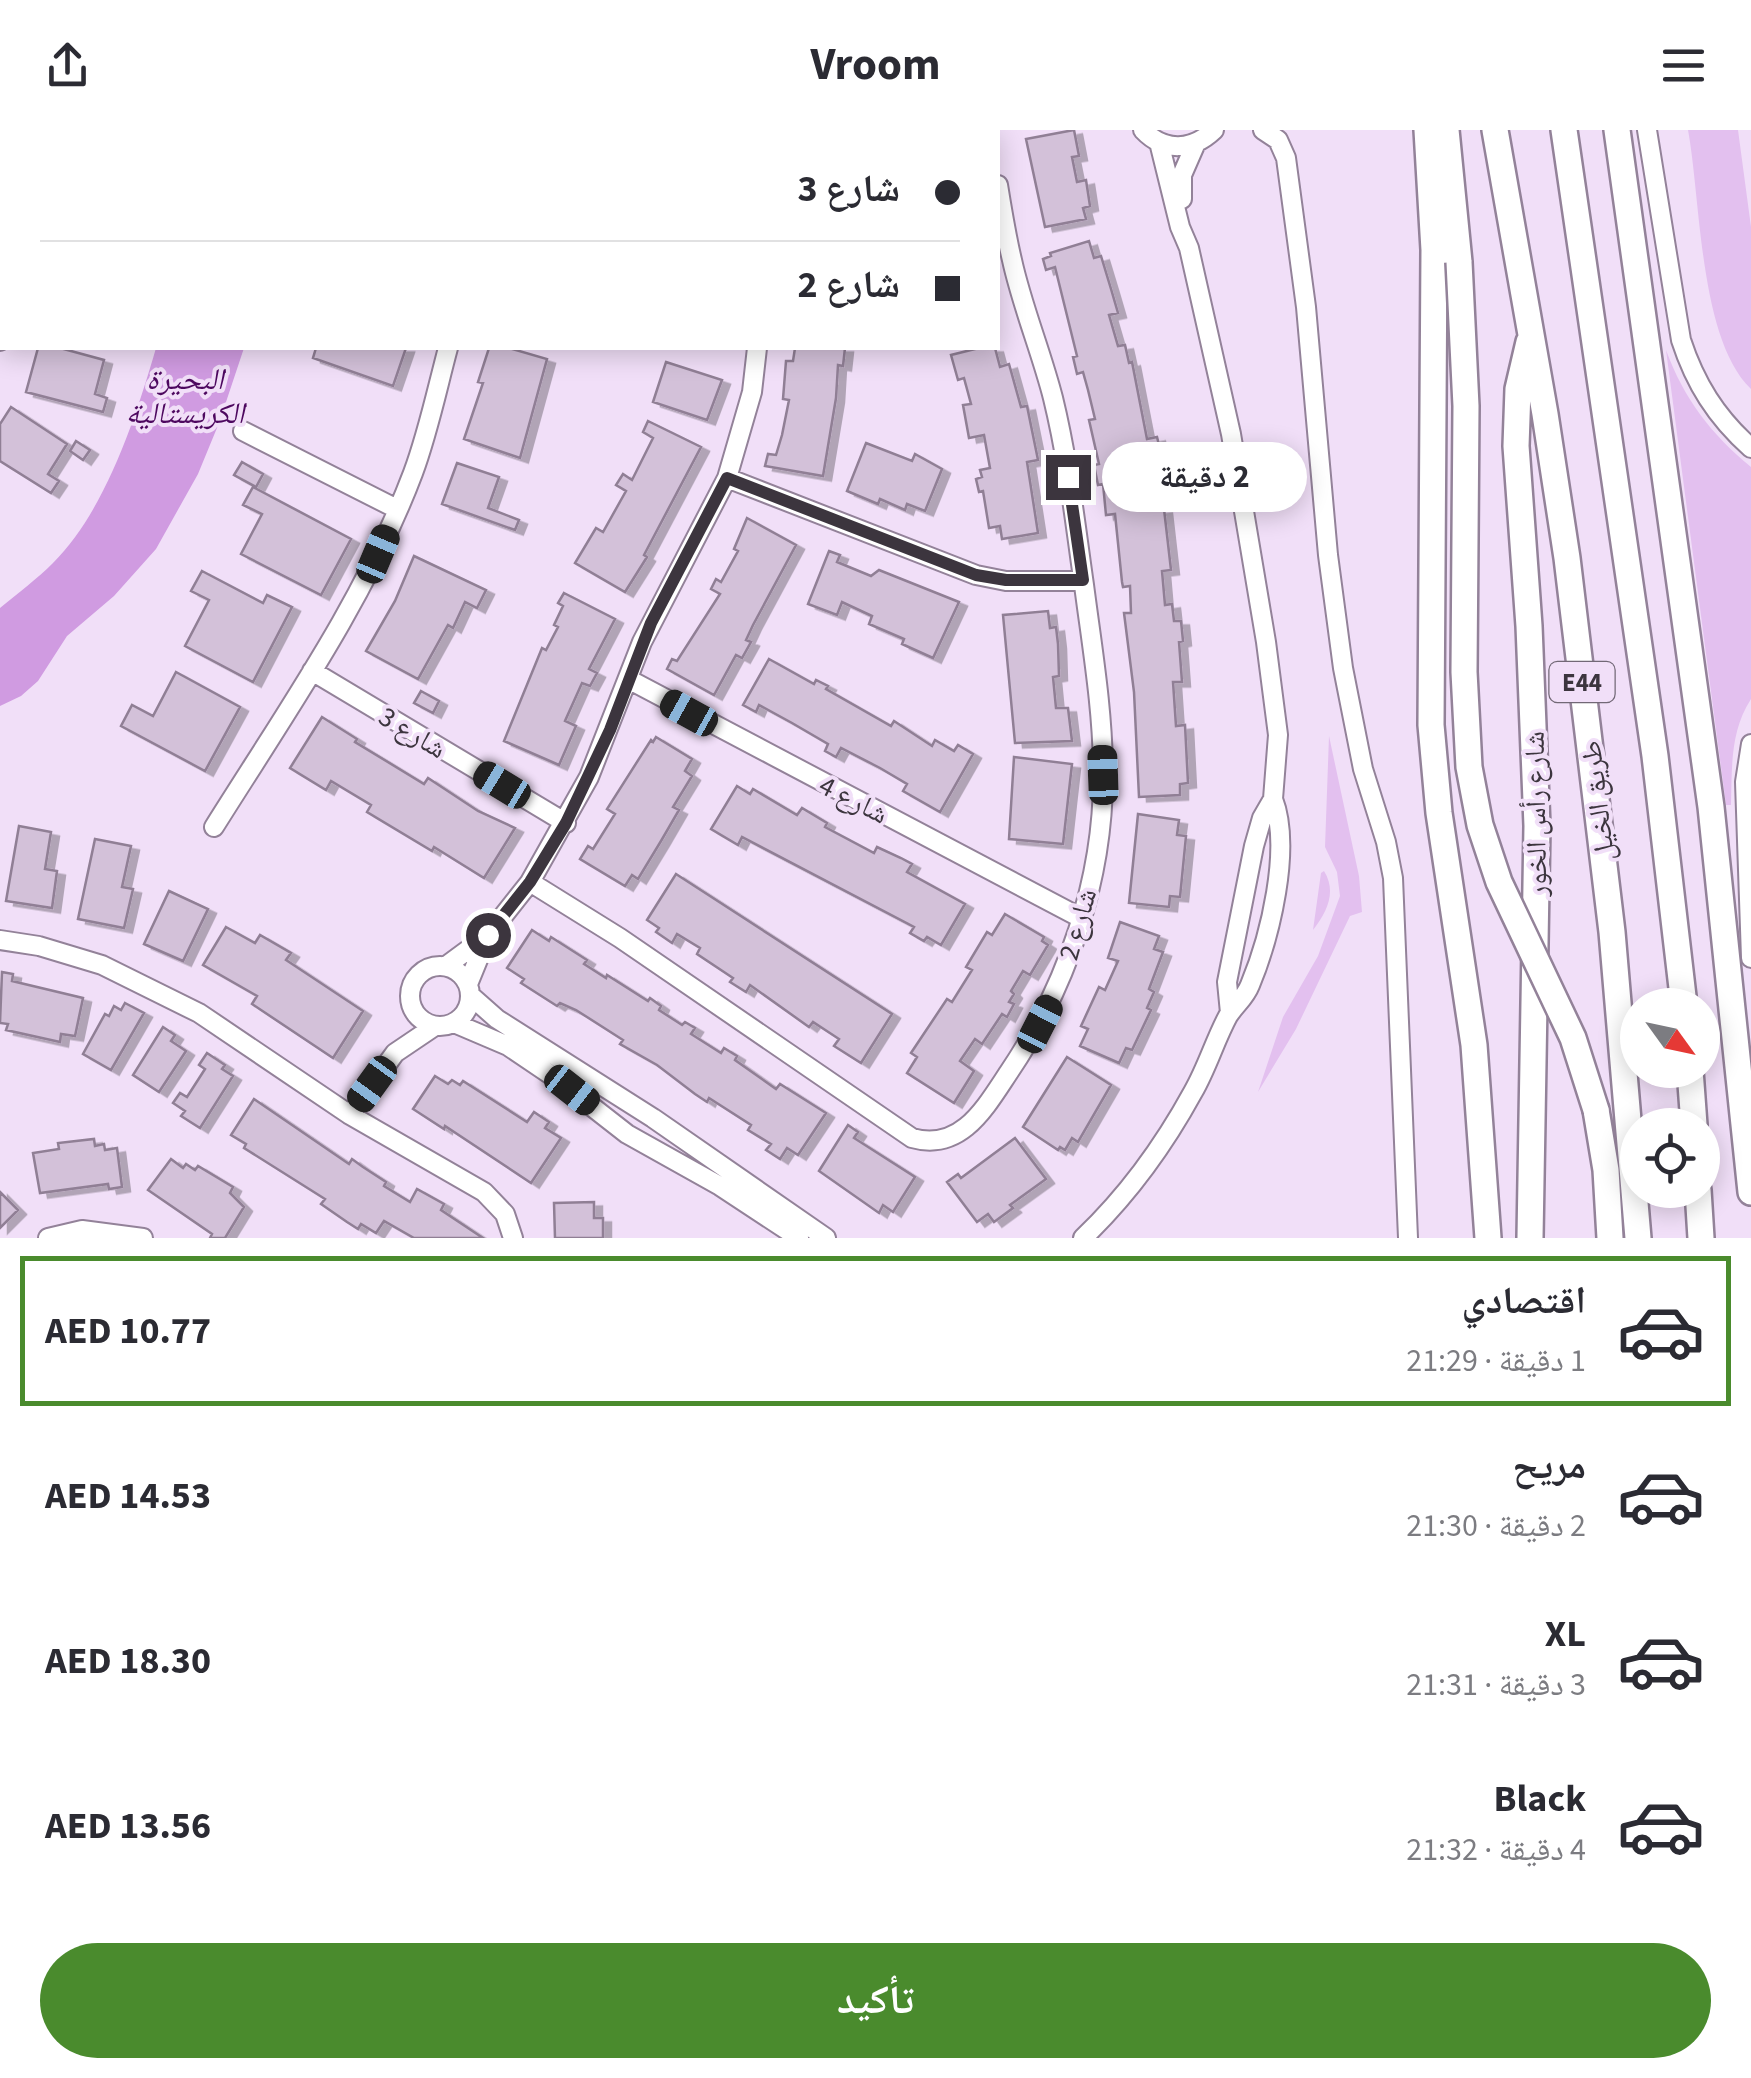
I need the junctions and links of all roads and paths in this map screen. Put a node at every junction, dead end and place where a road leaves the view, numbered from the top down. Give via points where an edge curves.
1 (1143, 130) edge
2 (1214, 130) edge
3 (1262, 130) edge
4 (1427, 130) edge
5 (1446, 130) edge
6 (1495, 130) edge
7 (1564, 130) edge
8 (1618, 130) edge
9 (1647, 130) edge
10 (1158, 142) junction
11 (1196, 143) junction
12 (1000, 207) edge
13 (1189, 248) junction
14 (1005, 262) edge
15 (1531, 332) junction
16 (447, 350) edge
17 (756, 350) edge
18 (243, 432) dead end
19 (1751, 448) edge
20 (727, 478) junction
21 (397, 509) junction
22 (1083, 580) junction
23 (312, 672) junction
24 (628, 679) junction
25 (1751, 744) edge
26 (1273, 798) junction
27 (566, 823) junction
28 (214, 826) dead end
29 (530, 882) junction
30 (1081, 918) junction
31 (1239, 931) junction
32 (488, 935) junction
33 (1265, 936) junction
34 (0, 940) edge
35 (1751, 958) edge
36 (446, 966) junction
37 (1682, 988) edge
38 (469, 990) junction
39 (411, 1004) junction
40 (1230, 1013) junction
41 (444, 1024) junction
42 (395, 1054) junction
43 (642, 1111) junction
44 (350, 1115) junction
45 (627, 1134) junction
46 (1751, 1180) edge
47 (1751, 1192) edge
48 (1699, 1208) edge
49 (48, 1238) edge
50 (143, 1238) edge
51 (513, 1238) edge
52 (799, 1238) edge
53 (826, 1238) edge
54 (1083, 1238) edge
55 (1408, 1238) edge
56 (1488, 1238) edge
57 (1530, 1238) edge
58 (1610, 1238) edge
59 (1638, 1238) edge
60 (1701, 1238) edge

1 - 10 street
2 - 11 street
3 - 55 street via 1278,140 1286,158 1342,668 1393,878
4 - 56 highway via 1434,266 1432,725 1474,1045
5 - 58 highway, bridge via 1466,406 1469,767 1499,882 1573,1038 1596,1110
6 - 15 highway, طريق الخيل / E44
7 - 37 highway, E44
8 - 46 highway via 1712,806
9 - 19 street via 1681,340 1716,412
10 - 11 street
10 - 13 street
11 - 13 street via 1181,184
12 - 14 street, شارع 2
13 - 26 street via 1232,434 1266,642 1278,735
14 - 22 street, شارع 2 via 1056,410
15 - 57 highway, شارع رأس الخور / E44 via 1516,417 1537,826
15 - 59 highway, طريق الخيل / E44 via 1600,818
16 - 21 street
17 - 20 street
18 - 21 street
20 - 22 street via 976,575
20 - 24 street
21 - 23 street
22 - 30 street, شارع 2 via 1103,775 1101,821
23 - 27 street, شارع 3
23 - 28 street
24 - 27 street
24 - 30 street, شارع 4
25 - 35 street via 1745,782
26 - 31 street via 1258,831
26 - 33 street via 1281,841
27 - 29 street
29 - 30 street, شارع 2 via 901,1131 935,1142 968,1127 1025,1048 1054,996
29 - 32 street
31 - 33 street
31 - 40 street via 1227,982
32 - 36 street
32 - 38 street
33 - 40 street via 1250,986
34 - 44 street via 81,958 174,999
36 - 38 street via 463,976
36 - 39 street via 419,975
38 - 41 street via 463,1016
38 - 43 street via 507,1026
39 - 41 street via 424,1022
39 - 42 street
40 - 54 street via 1172,1128
41 - 42 street
41 - 45 street via 508,1046
42 - 44 street
43 - 45 street via 626,1118
43 - 53 street
44 - 51 street via 484,1192 505,1214
45 - 52 street
46 - 47 highway
48 - 60 highway
49 - 50 street via 82,1230

